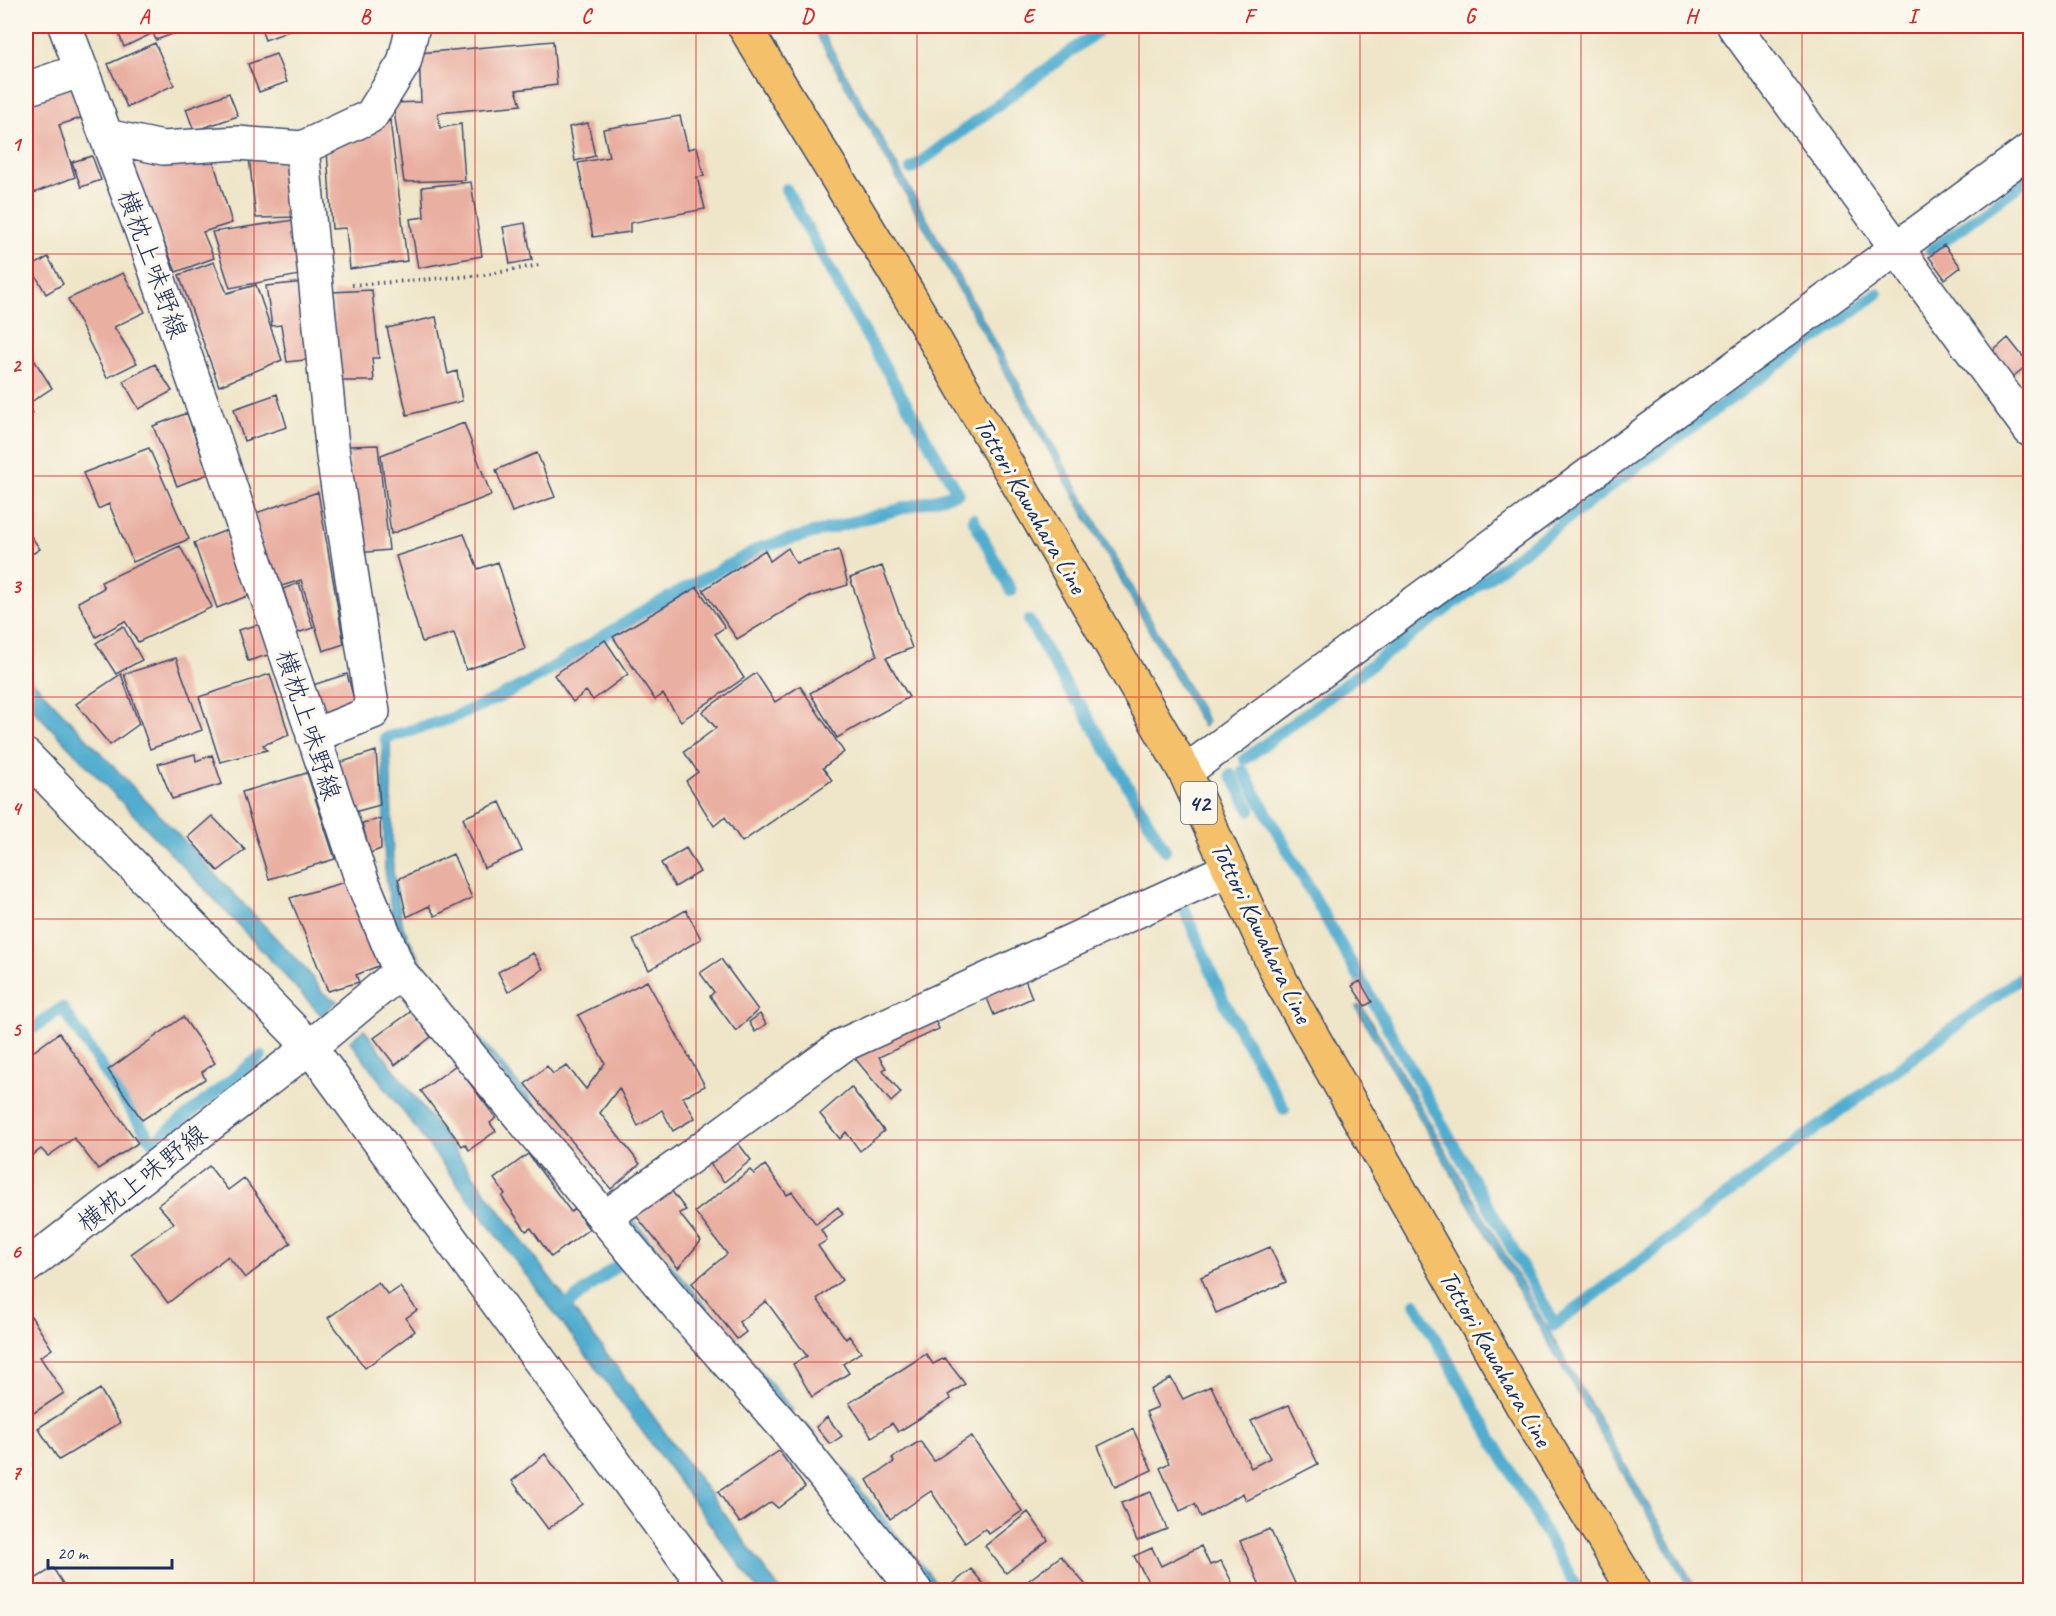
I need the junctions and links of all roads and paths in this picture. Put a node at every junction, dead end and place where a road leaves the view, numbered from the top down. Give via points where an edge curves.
1 (65, 26) edge
2 (413, 26) edge
3 (744, 26) edge
4 (1734, 26) edge
5 (82, 70) junction
6 (26, 89) edge
7 (106, 136) junction
8 (302, 148) junction
9 (2031, 150) edge
10 (1897, 248) junction
11 (539, 265) dead end
12 (316, 287) junction
13 (2031, 430) edge
14 (313, 736) junction
15 (26, 756) edge
16 (1185, 772) junction
17 (1229, 869) junction
18 (400, 972) junction
19 (310, 1047) junction
20 (604, 1218) junction
21 (26, 1268) edge
22 (708, 1590) edge
23 (915, 1590) edge
24 (1634, 1590) edge

1 - 5 street, 横枕上味野線
2 - 8 street via 404,63 371,116
3 - 16 main road, Tottori Kawahara Line / 42 via 908,292
4 - 10 street
5 - 6 street
5 - 7 street, 横枕上味野線
7 - 8 street via 163,147 238,143
7 - 14 street, 横枕上味野線 via 212,430
8 - 12 street
9 - 10 street
10 - 13 street
10 - 16 street
11 - 12 path via 485,275
12 - 14 street via 333,456 373,712
14 - 18 street, 横枕上味野線 via 361,878
15 - 19 street
16 - 17 main road, Tottori Kawahara Line / 42
17 - 20 street via 843,1045
17 - 24 main road, Tottori Kawahara Line / 42 via 1281,981 1516,1395
18 - 19 street, 横枕上味野線
18 - 20 street
19 - 21 street, 横枕上味野線
19 - 22 street
20 - 23 street via 784,1426

